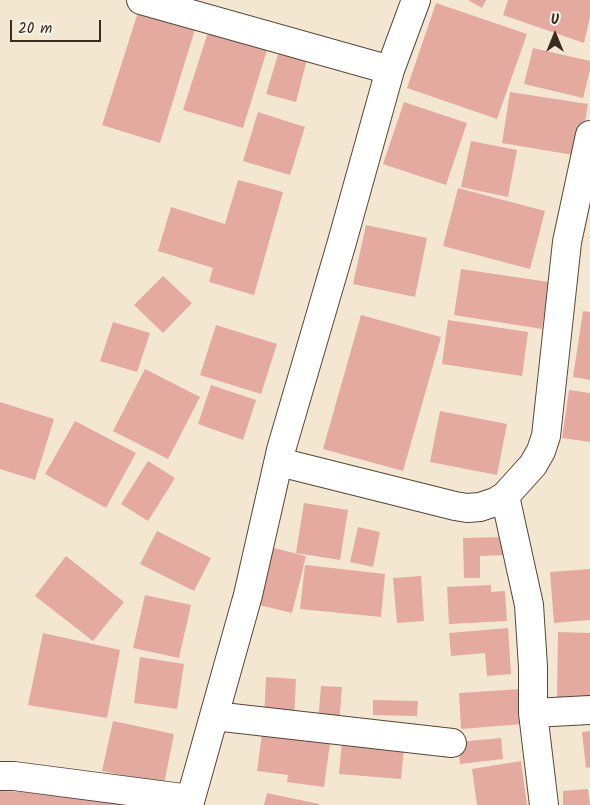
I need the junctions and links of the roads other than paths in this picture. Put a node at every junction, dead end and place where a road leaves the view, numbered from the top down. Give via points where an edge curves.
1 (141, 0) edge
2 (416, 0) edge
3 (218, 10) edge
4 (390, 70) junction
5 (590, 135) edge
6 (279, 462) junction
7 (505, 496) junction
8 (590, 710) edge
9 (533, 713) junction
10 (214, 716) junction
11 (452, 743) dead end
12 (0, 776) edge
13 (190, 802) edge
14 (544, 805) edge

1 - 3 street
2 - 4 street
3 - 4 street
4 - 6 street
5 - 7 street via 567,242 546,436 533,465
6 - 7 street via 467,508 480,507
6 - 10 street via 248,595
7 - 9 street via 529,605
8 - 9 street
9 - 14 street
10 - 11 street
10 - 13 street
12 - 13 street

